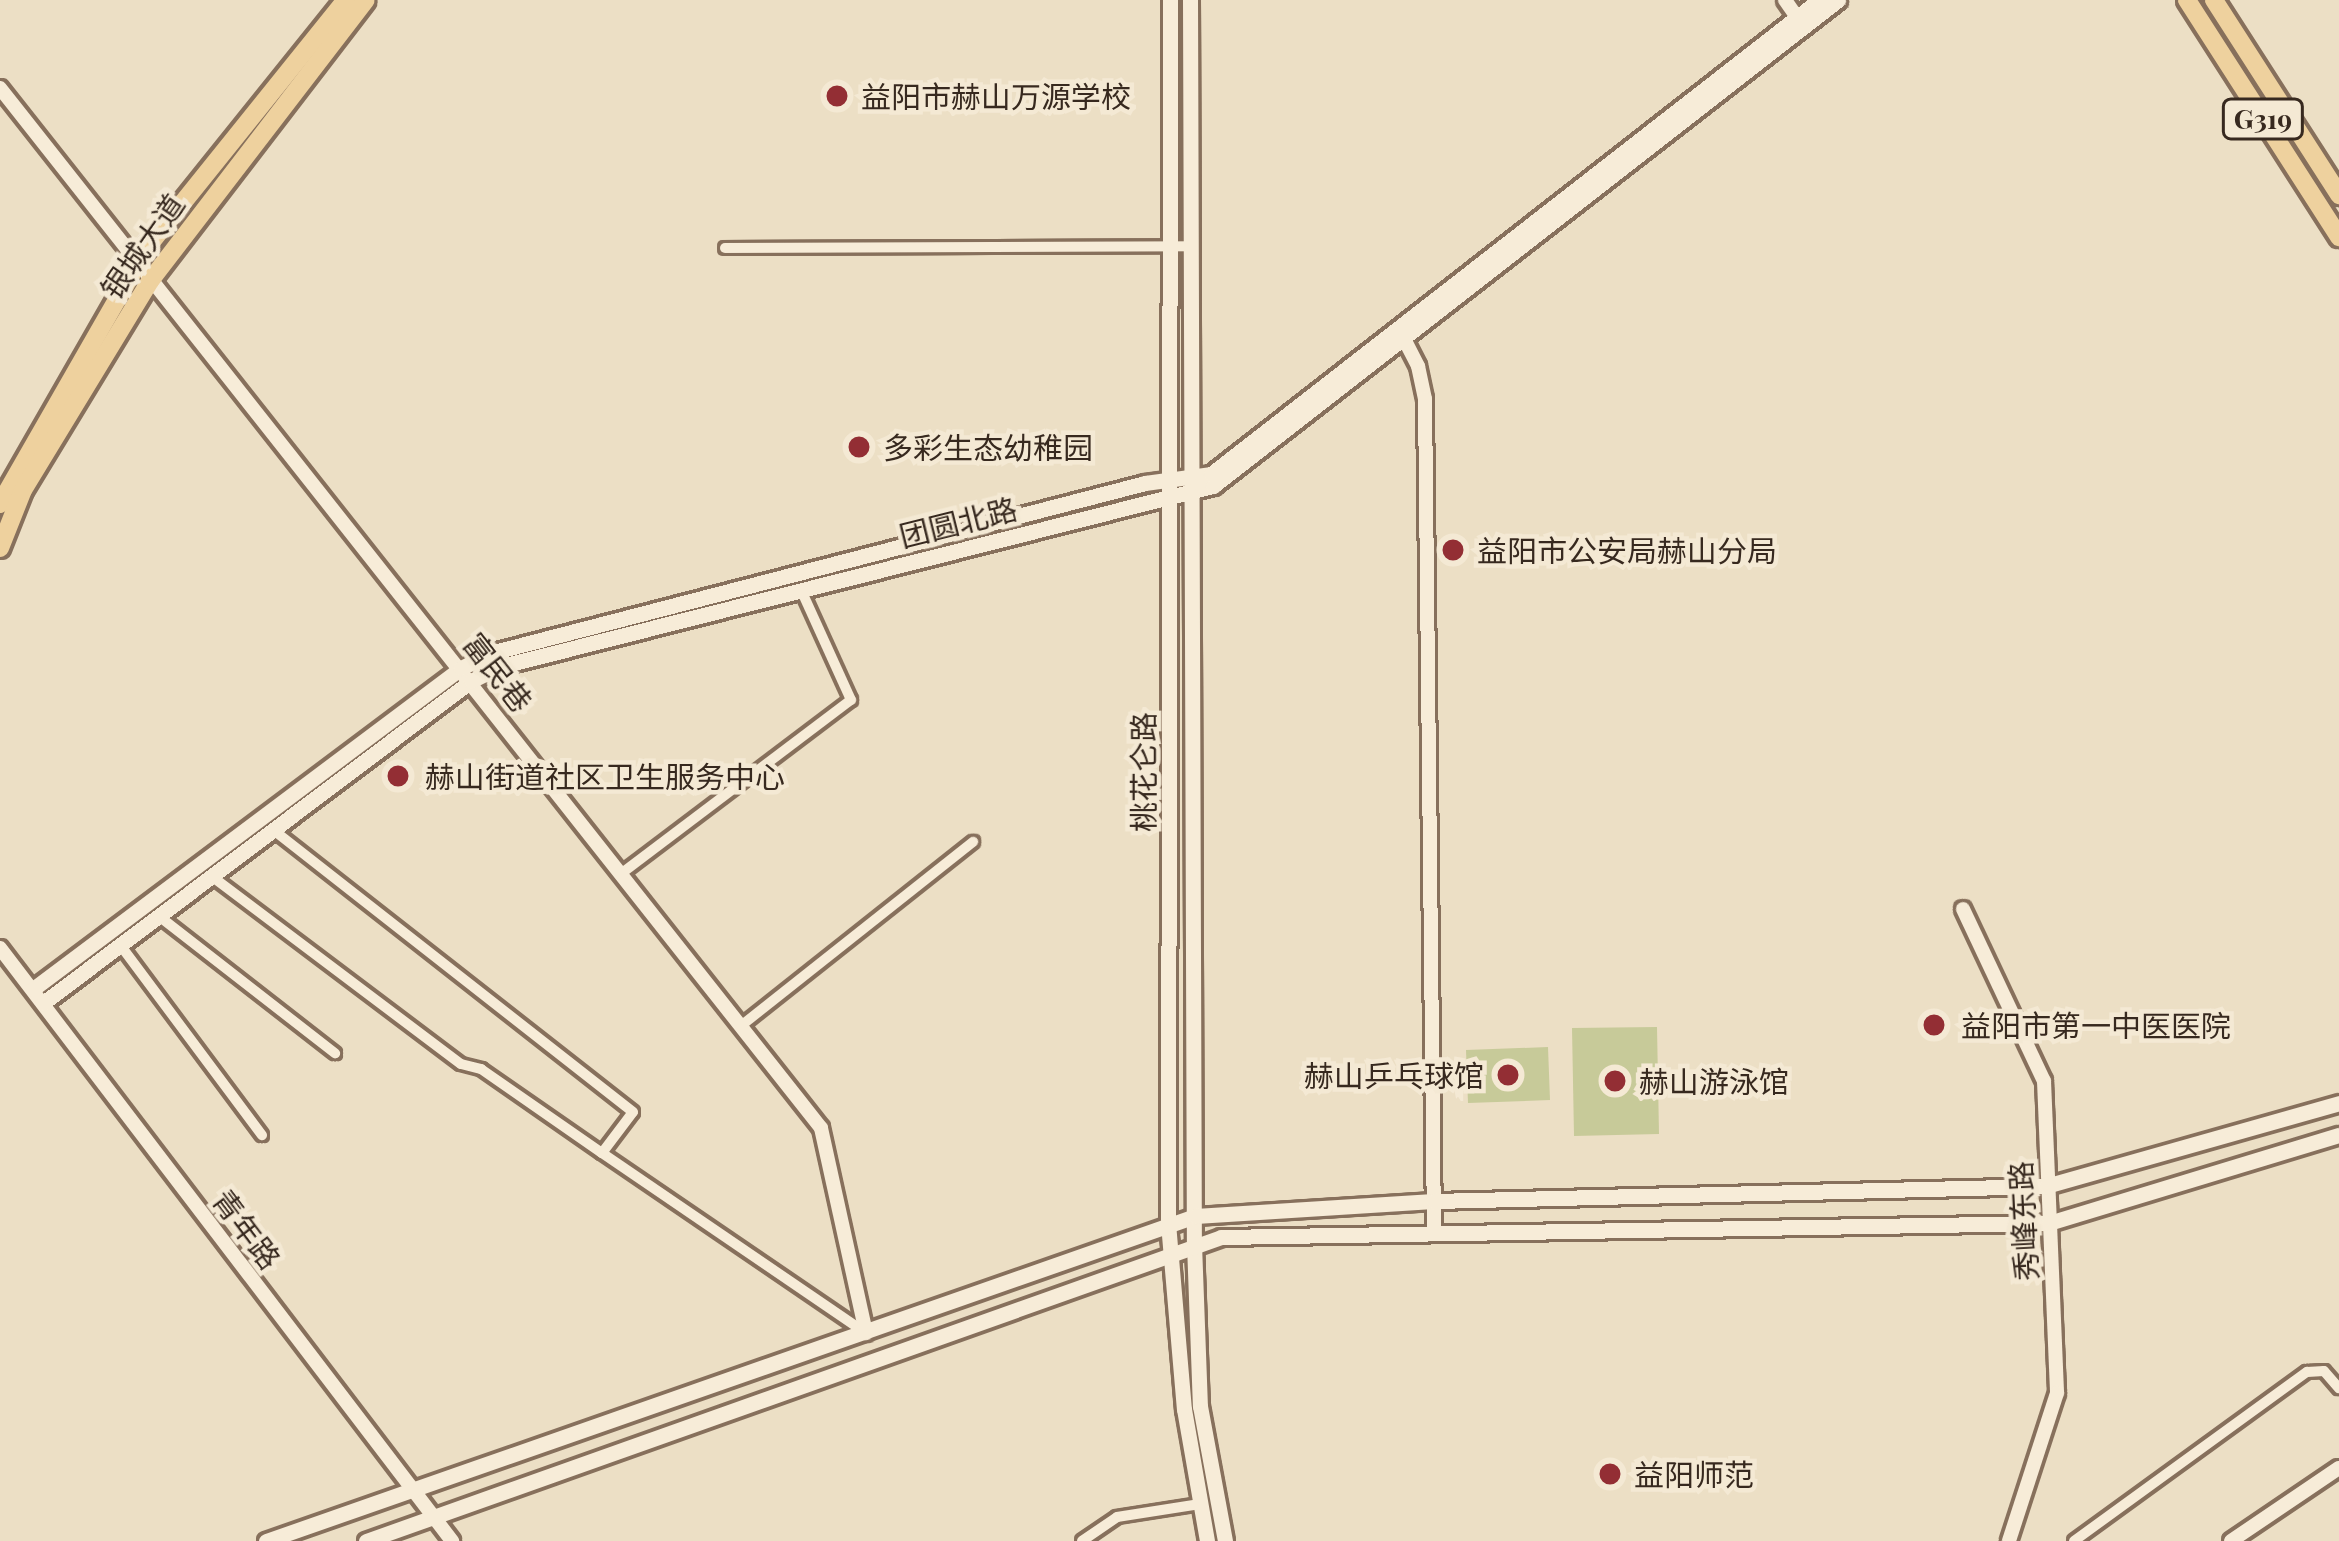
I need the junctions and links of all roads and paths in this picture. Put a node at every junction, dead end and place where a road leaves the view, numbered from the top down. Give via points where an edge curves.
1 (346, 0) edge
2 (366, 0) edge
3 (1170, 0) edge
4 (1190, 0) edge
5 (1786, 0) edge
6 (1819, 0) edge
7 (1838, 0) edge
8 (2186, 0) edge
9 (2214, 0) edge
10 (1797, 17) junction
11 (0, 88) edge
12 (2339, 195) edge
13 (2339, 237) edge
14 (1192, 246) junction
15 (1173, 247) junction
16 (725, 248) dead end
17 (137, 264) junction
18 (150, 281) junction
19 (1402, 335) junction
20 (1180, 487) junction
21 (0, 504) edge
22 (0, 548) edge
23 (802, 590) junction
24 (466, 674) junction
25 (276, 832) junction
26 (973, 842) dead end
27 (622, 873) junction
28 (214, 878) junction
29 (1964, 909) dead end
30 (160, 917) junction
31 (121, 946) junction
32 (0, 948) edge
33 (38, 996) junction
34 (742, 1025) junction
35 (335, 1053) dead end
36 (2339, 1103) edge
37 (262, 1135) dead end
38 (2339, 1135) edge
39 (602, 1153) junction
40 (2046, 1186) junction
41 (1434, 1201) junction
42 (1195, 1216) junction
43 (1168, 1223) junction
44 (2049, 1223) junction
45 (1435, 1233) junction
46 (1194, 1244) junction
47 (1170, 1252) junction
48 (866, 1333) junction
49 (2339, 1388) edge
50 (2339, 1468) edge
51 (412, 1490) junction
52 (1200, 1504) junction
53 (434, 1518) junction
54 (266, 1541) edge
55 (366, 1541) edge
56 (452, 1541) edge
57 (1082, 1541) edge
58 (1207, 1541) edge
59 (1225, 1541) edge
60 (2008, 1541) edge
61 (2074, 1541) edge
62 (2231, 1541) edge

1 - 17 main road, 银城大道
2 - 18 main road, 银城大道
3 - 15 main road, 桃花仑路
4 - 14 main road, 桃花仑路
5 - 10 street
6 - 10 main road, 团圆北路
7 - 19 main road, 团圆北路
8 - 13 main road, G319
9 - 12 main road, G319
10 - 19 main road, 团圆北路
11 - 17 street, 富民巷
14 - 15 street
14 - 20 main road, 桃花仑路
15 - 16 street
15 - 20 main road, 桃花仑路
17 - 18 street, 富民巷
17 - 21 main road, 银城大道
18 - 22 main road, 银城大道 via 23,490
18 - 24 street, 富民巷
19 - 20 main road, 团圆北路 via 1211,474
19 - 41 street via 1425,399
20 - 23 main road, 团圆北路
20 - 24 main road, 团圆北路 via 494,652
20 - 42 main road, 桃花仑路
20 - 43 main road, 桃花仑路
23 - 24 main road, 团圆北路
23 - 27 street via 851,700
24 - 25 main road, 团圆北路
24 - 27 street, 富民巷
24 - 33 main road, 团圆北路
25 - 28 main road, 团圆北路
25 - 39 street via 633,1112
26 - 34 street
27 - 34 street, 富民巷
28 - 30 main road, 团圆北路
28 - 39 street via 461,1064 481,1069
29 - 40 street, 秀峰东路 via 2044,1082
30 - 31 main road, 团圆北路
30 - 35 street
31 - 33 main road, 团圆北路
31 - 37 street
32 - 33 street, 青年路
33 - 51 street, 青年路
34 - 48 street, 富民巷 via 821,1128
36 - 40 main road
38 - 44 main road
39 - 48 street
40 - 41 main road
40 - 44 street, 秀峰东路
41 - 42 main road
41 - 45 street
42 - 43 main road
42 - 46 main road, 桃花仑路
43 - 47 main road, 桃花仑路
43 - 48 main road
44 - 45 main road
44 - 60 street, 秀峰东路 via 2057,1393
45 - 46 main road
46 - 47 main road
46 - 59 main road, 桃花仑路 via 1200,1406
47 - 52 main road, 桃花仑路
47 - 53 main road
48 - 51 main road
49 - 61 street via 2324,1371 2307,1372
50 - 62 street
51 - 53 street, 青年路
51 - 54 main road
52 - 57 street via 1117,1517
52 - 58 main road, 桃花仑路
53 - 55 main road
53 - 56 street, 青年路

